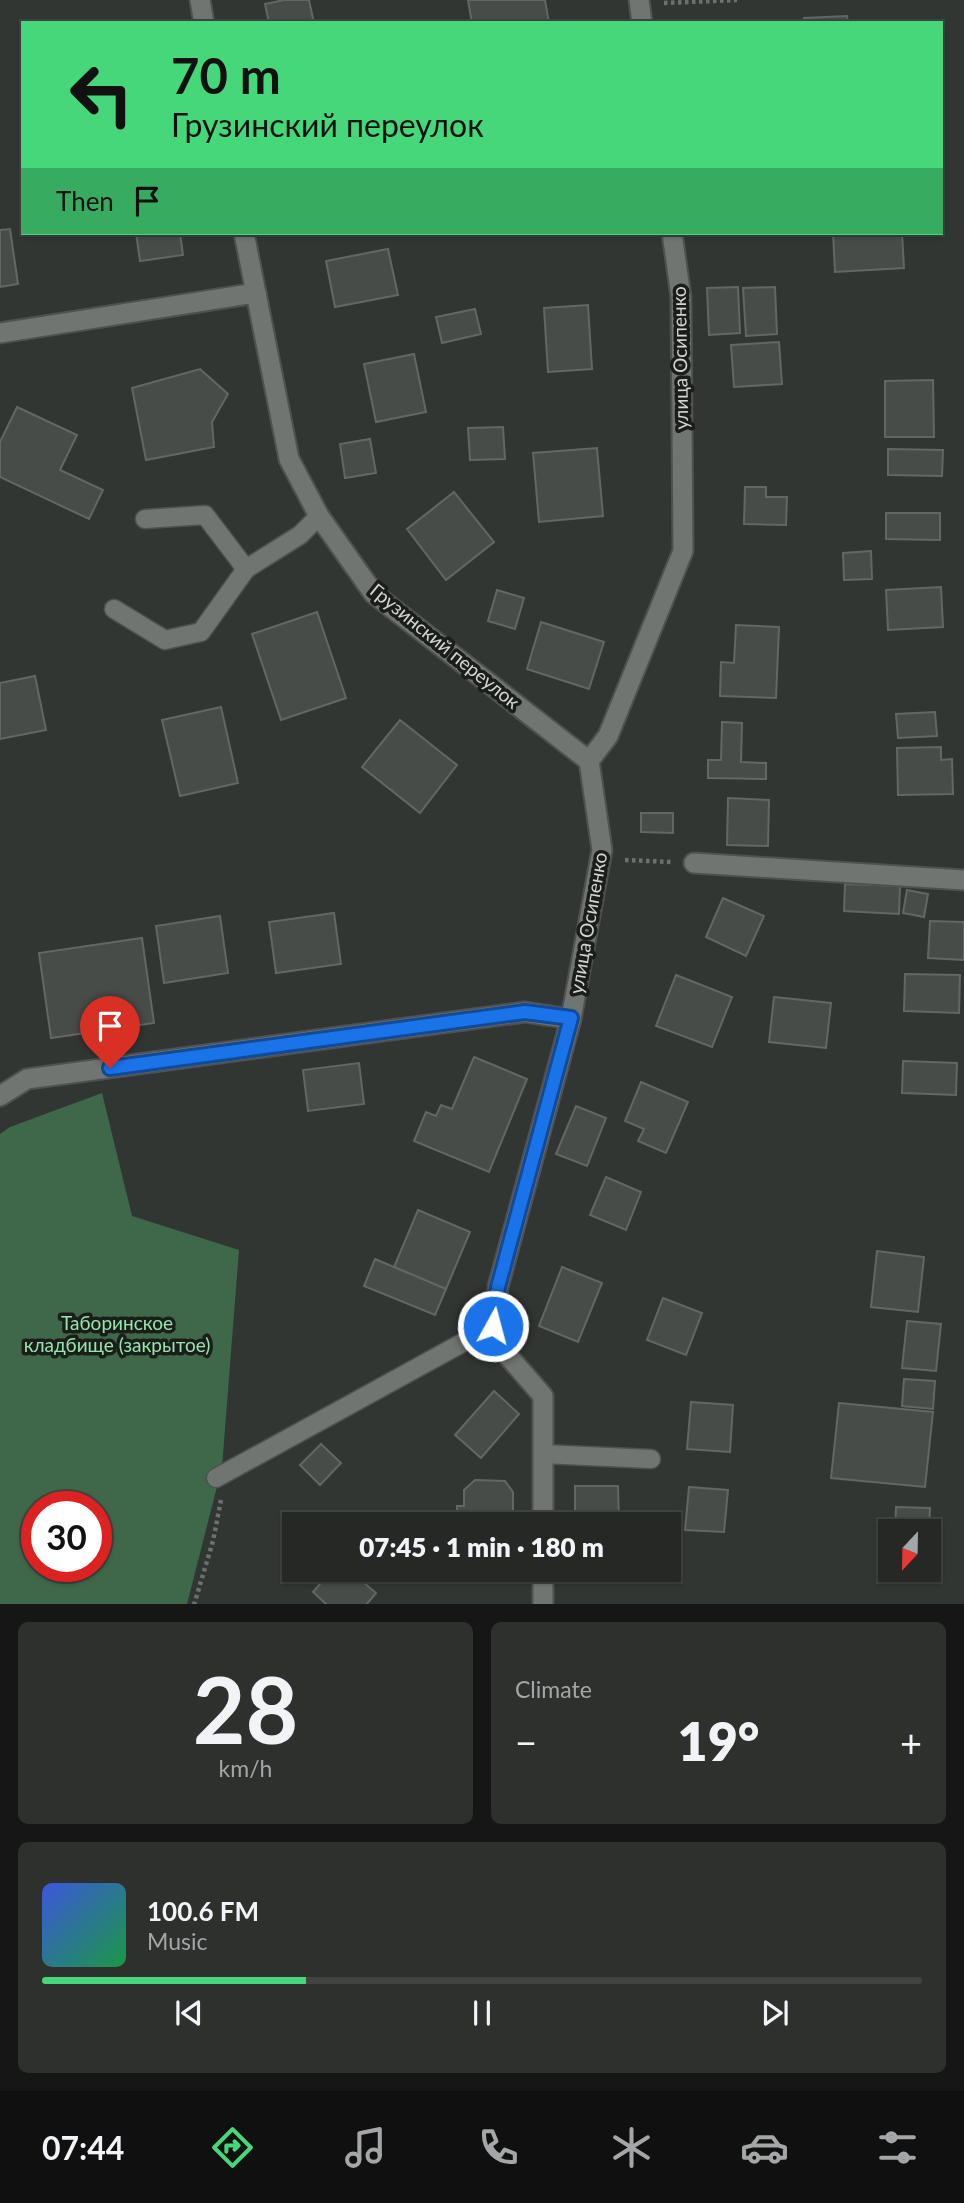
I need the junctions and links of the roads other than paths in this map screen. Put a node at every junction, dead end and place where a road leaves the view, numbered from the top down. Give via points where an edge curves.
1 (200, 0) edge
2 (204, 21) edge
3 (244, 235) edge
4 (672, 235) edge
5 (256, 293) junction
6 (0, 333) edge
7 (319, 516) junction
8 (145, 519) dead end
9 (246, 569) junction
10 (114, 609) dead end
11 (589, 761) junction
12 (694, 863) road end
13 (964, 880) edge
14 (571, 1018) junction
15 (0, 1096) edge
16 (493, 1326) junction
17 (543, 1454) junction
18 (651, 1459) dead end
19 (222, 1474) road end
20 (543, 1512) edge
21 (543, 1582) edge
22 (543, 1604) edge

1 - 2 street
3 - 5 street, Грузинский переулок
4 - 11 street, улица Осипенко via 681,298 683,551 608,736
5 - 6 street
5 - 7 street, Грузинский переулок via 289,459
7 - 9 lane via 300,535
7 - 11 street, Грузинский переулок via 374,594
8 - 9 lane via 205,515
9 - 10 lane via 201,632 165,640
11 - 14 street, улица Осипенко via 602,850
12 - 13 street
14 - 15 street via 525,1012 68,1074 27,1080
14 - 16 street, улица Осипенко via 498,1287
16 - 17 street via 502,1349 543,1396
16 - 19 lane
17 - 18 lane
17 - 20 street
21 - 22 street

